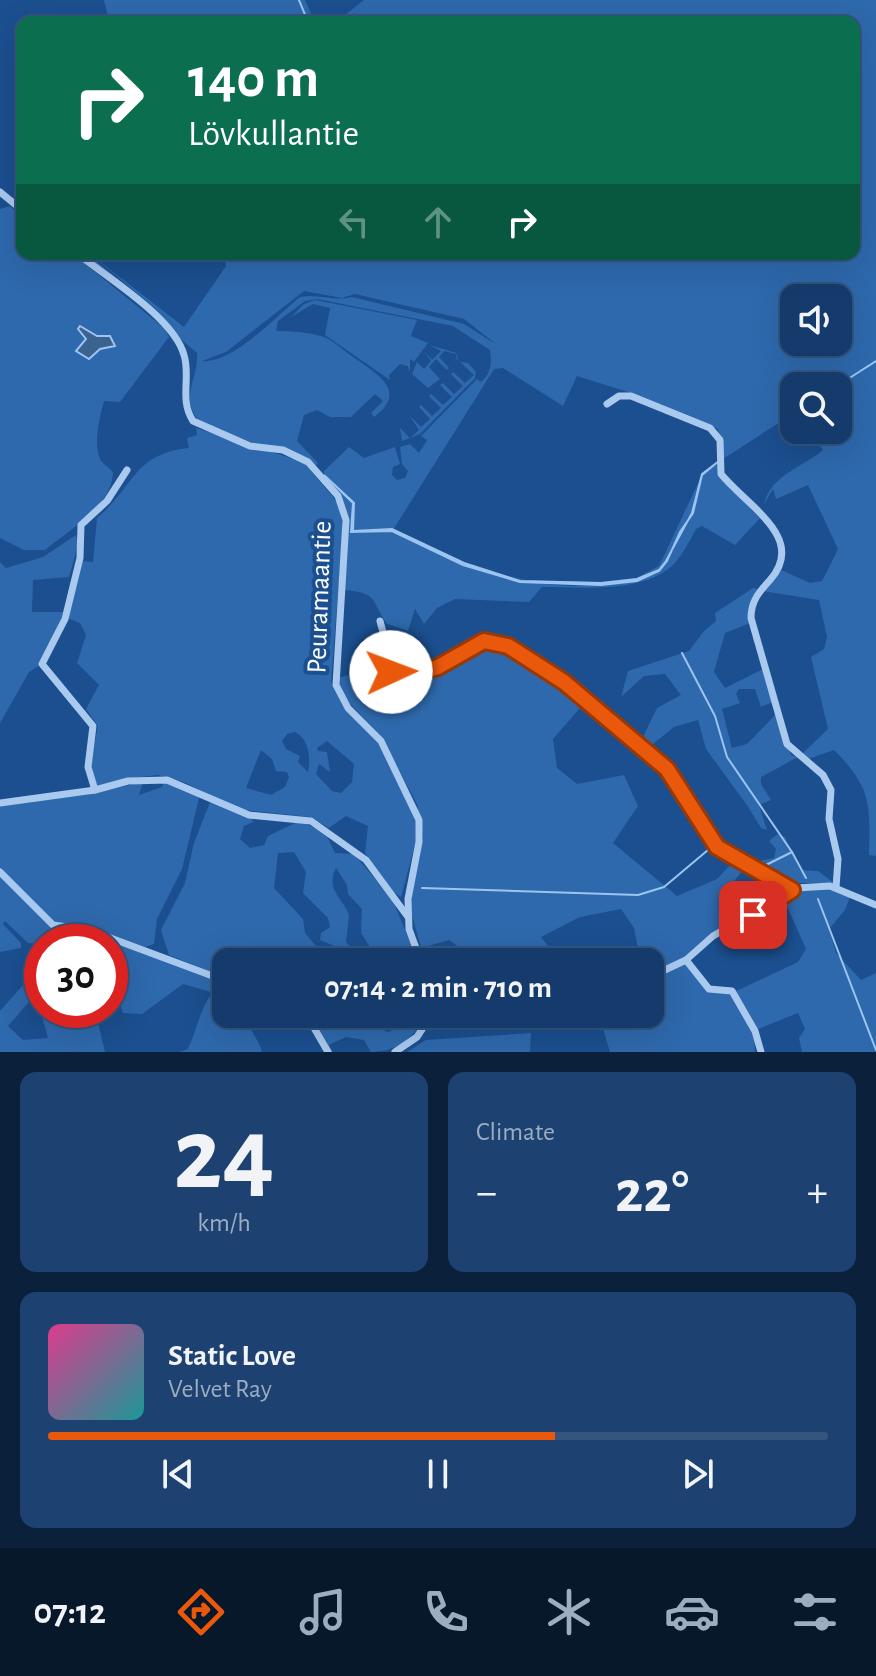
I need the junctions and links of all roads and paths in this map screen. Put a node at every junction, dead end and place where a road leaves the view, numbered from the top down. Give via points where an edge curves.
1 (0, 192) edge
2 (16, 205) edge
3 (86, 260) edge
4 (607, 404) dead end
5 (127, 470) dead end
6 (380, 621) dead end
7 (95, 790) junction
8 (0, 803) edge
9 (0, 872) edge
10 (836, 888) junction
11 (792, 890) junction
12 (408, 899) junction
13 (396, 902) junction
14 (876, 905) edge
15 (408, 917) junction
16 (417, 948) edge
17 (686, 960) junction
18 (664, 970) edge
19 (212, 976) edge
20 (314, 1028) edge
21 (423, 1028) edge
22 (328, 1052) edge
23 (395, 1052) edge
24 (761, 1052) edge

1 - 2 street
3 - 12 street, Peuramaantie via 176,337 186,361 185,402 193,421 250,446 297,455 342,504 346,520 336,685 348,708 381,741 414,804 421,834
4 - 10 street via 631,396 710,428 720,440 721,474 781,537 779,566 753,602 751,618 787,744 823,775 831,790
5 - 7 street via 107,501 81,525 80,558 65,619 42,664 93,726 88,767
6 - 11 street via 395,677 422,674 491,641 556,677 667,769 717,847
7 - 8 street
7 - 13 street via 128,781 167,780 249,815 311,821 366,860
9 - 19 street via 53,925 89,930
10 - 11 street via 810,885
10 - 14 street
11 - 17 street via 713,936
12 - 13 street
12 - 15 street, Peuramaantie
13 - 15 street
15 - 16 street, Peuramaantie
17 - 18 street
17 - 24 street via 709,989 732,991
20 - 22 street
21 - 23 street

